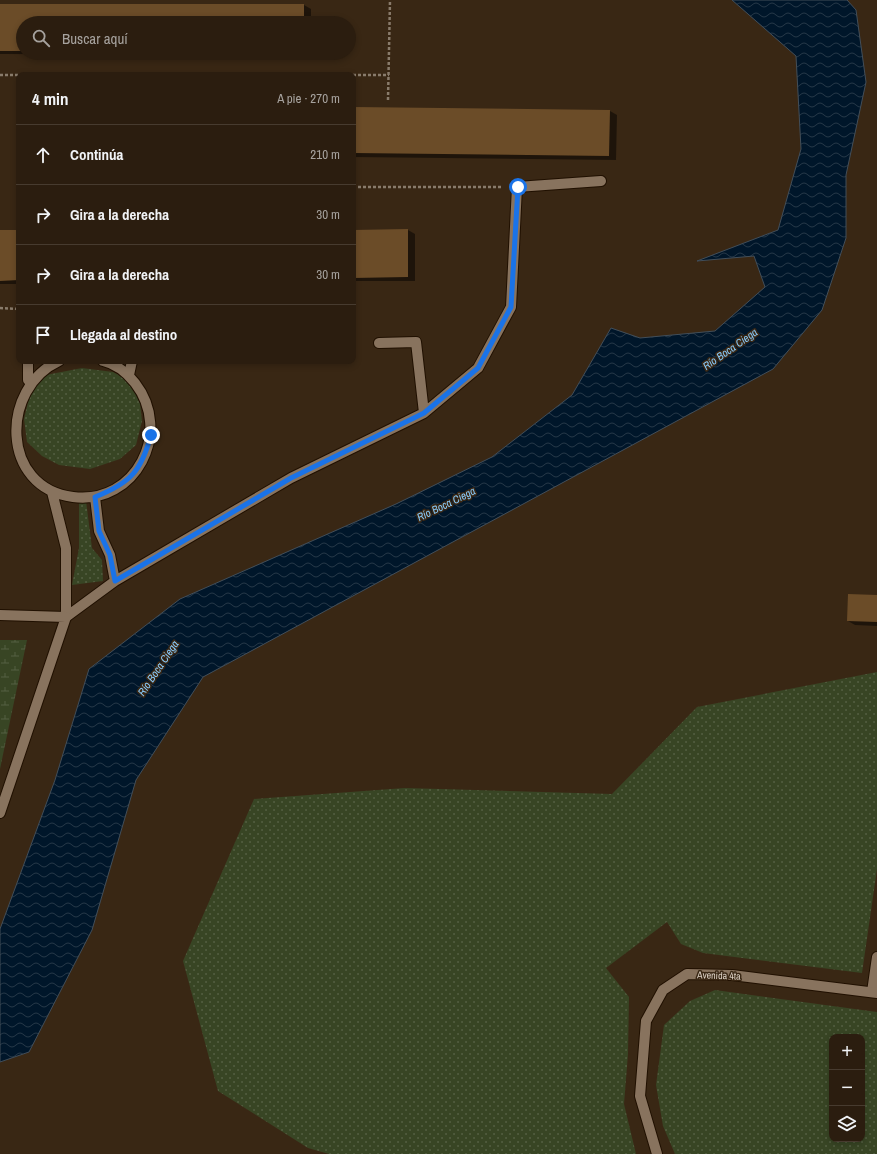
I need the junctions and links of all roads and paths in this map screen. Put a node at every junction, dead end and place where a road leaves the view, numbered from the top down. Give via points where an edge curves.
1 (390, 0) edge
2 (0, 76) edge
3 (16, 76) edge
4 (356, 76) edge
5 (389, 76) junction
6 (388, 100) dead end
7 (601, 181) dead end
8 (356, 187) edge
9 (518, 187) junction
10 (0, 308) edge
11 (16, 309) edge
12 (379, 343) dead end
13 (28, 364) edge
14 (51, 364) edge
15 (112, 364) edge
16 (131, 364) edge
17 (129, 375) junction
18 (28, 380) junction
19 (424, 413) junction
20 (52, 492) junction
21 (95, 497) junction
22 (115, 581) junction
23 (0, 615) edge
24 (66, 617) junction
25 (0, 813) edge
26 (877, 957) edge
27 (875, 993) edge
28 (657, 1154) edge

1 - 5 path
2 - 3 path
4 - 5 path
5 - 6 path
7 - 9 street
8 - 9 path
9 - 19 street via 511,307 478,368
10 - 11 path
12 - 19 street via 416,342
13 - 18 street
14 - 18 street
15 - 17 street
16 - 17 street
17 - 21 street via 142,392 148,406 151,435 145,456 133,475 116,489
18 - 20 street via 16,398 10,420 11,442 19,463 33,480
19 - 22 street via 291,478
20 - 21 street via 73,497
20 - 24 street via 66,548
21 - 22 street via 99,531 110,555
22 - 24 street
23 - 24 street
24 - 25 street
26 - 27 street
27 - 28 street, Avenida 4ta via 724,975 687,974 663,990 646,1021 640,1096

